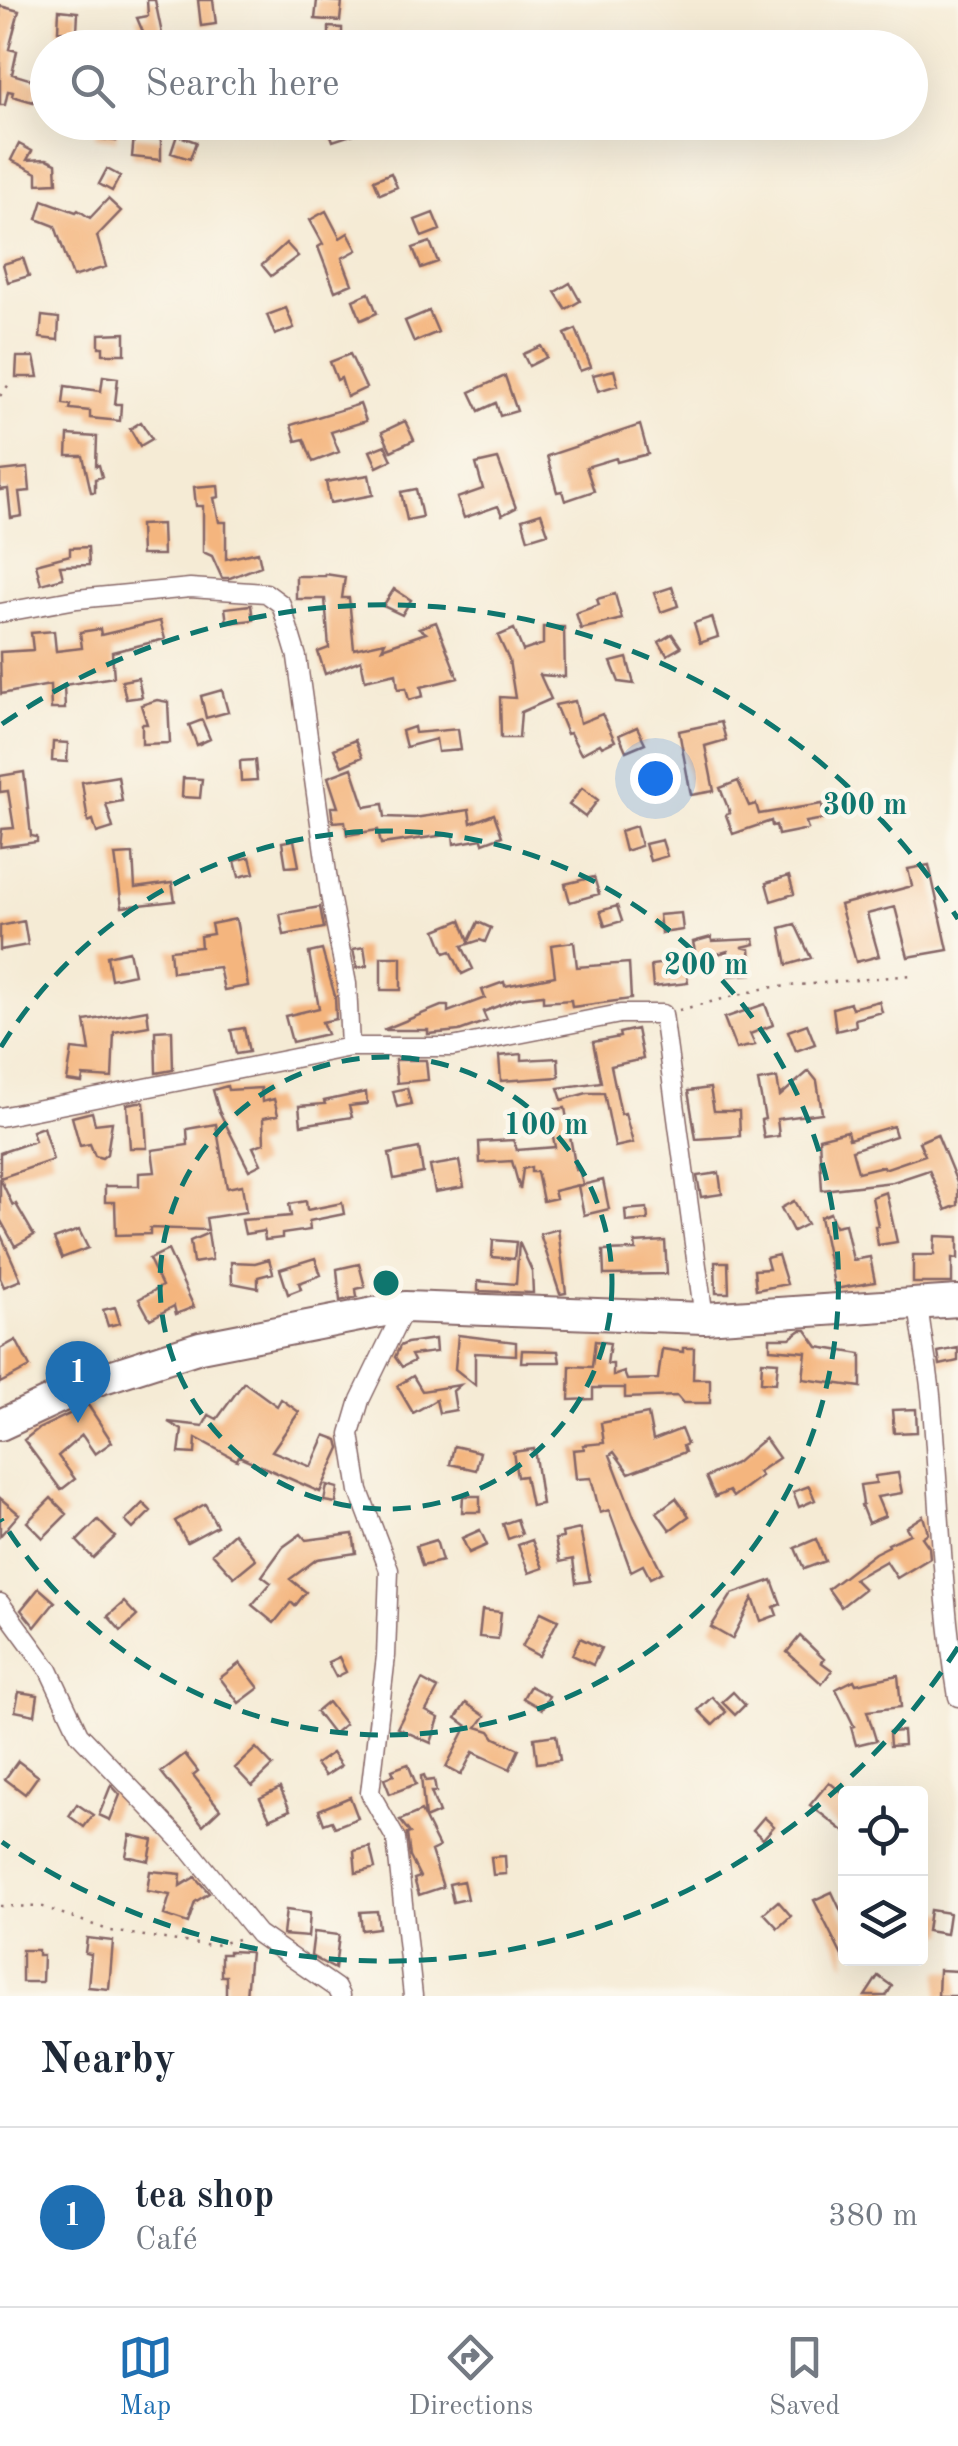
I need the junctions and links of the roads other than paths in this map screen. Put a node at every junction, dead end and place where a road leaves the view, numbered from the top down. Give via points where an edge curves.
1 (0, 613) edge
2 (350, 1047) junction
3 (0, 1117) edge
4 (958, 1301) edge
5 (918, 1302) junction
6 (405, 1308) junction
7 (704, 1318) junction
8 (0, 1425) edge
9 (0, 1603) edge
10 (958, 1697) edge
11 (340, 1996) edge
12 (413, 1996) edge

1 - 2 street via 190,588 266,593 281,604 297,657 348,984
2 - 3 street
2 - 7 street via 452,1047 620,1014 663,1014
4 - 5 highway
5 - 7 highway
5 - 10 street
6 - 7 highway
6 - 8 highway via 200,1347 97,1380
6 - 12 street via 350,1434 360,1491 388,1570 370,1793 396,1840
9 - 11 street via 49,1670 79,1734 190,1850 258,1934

